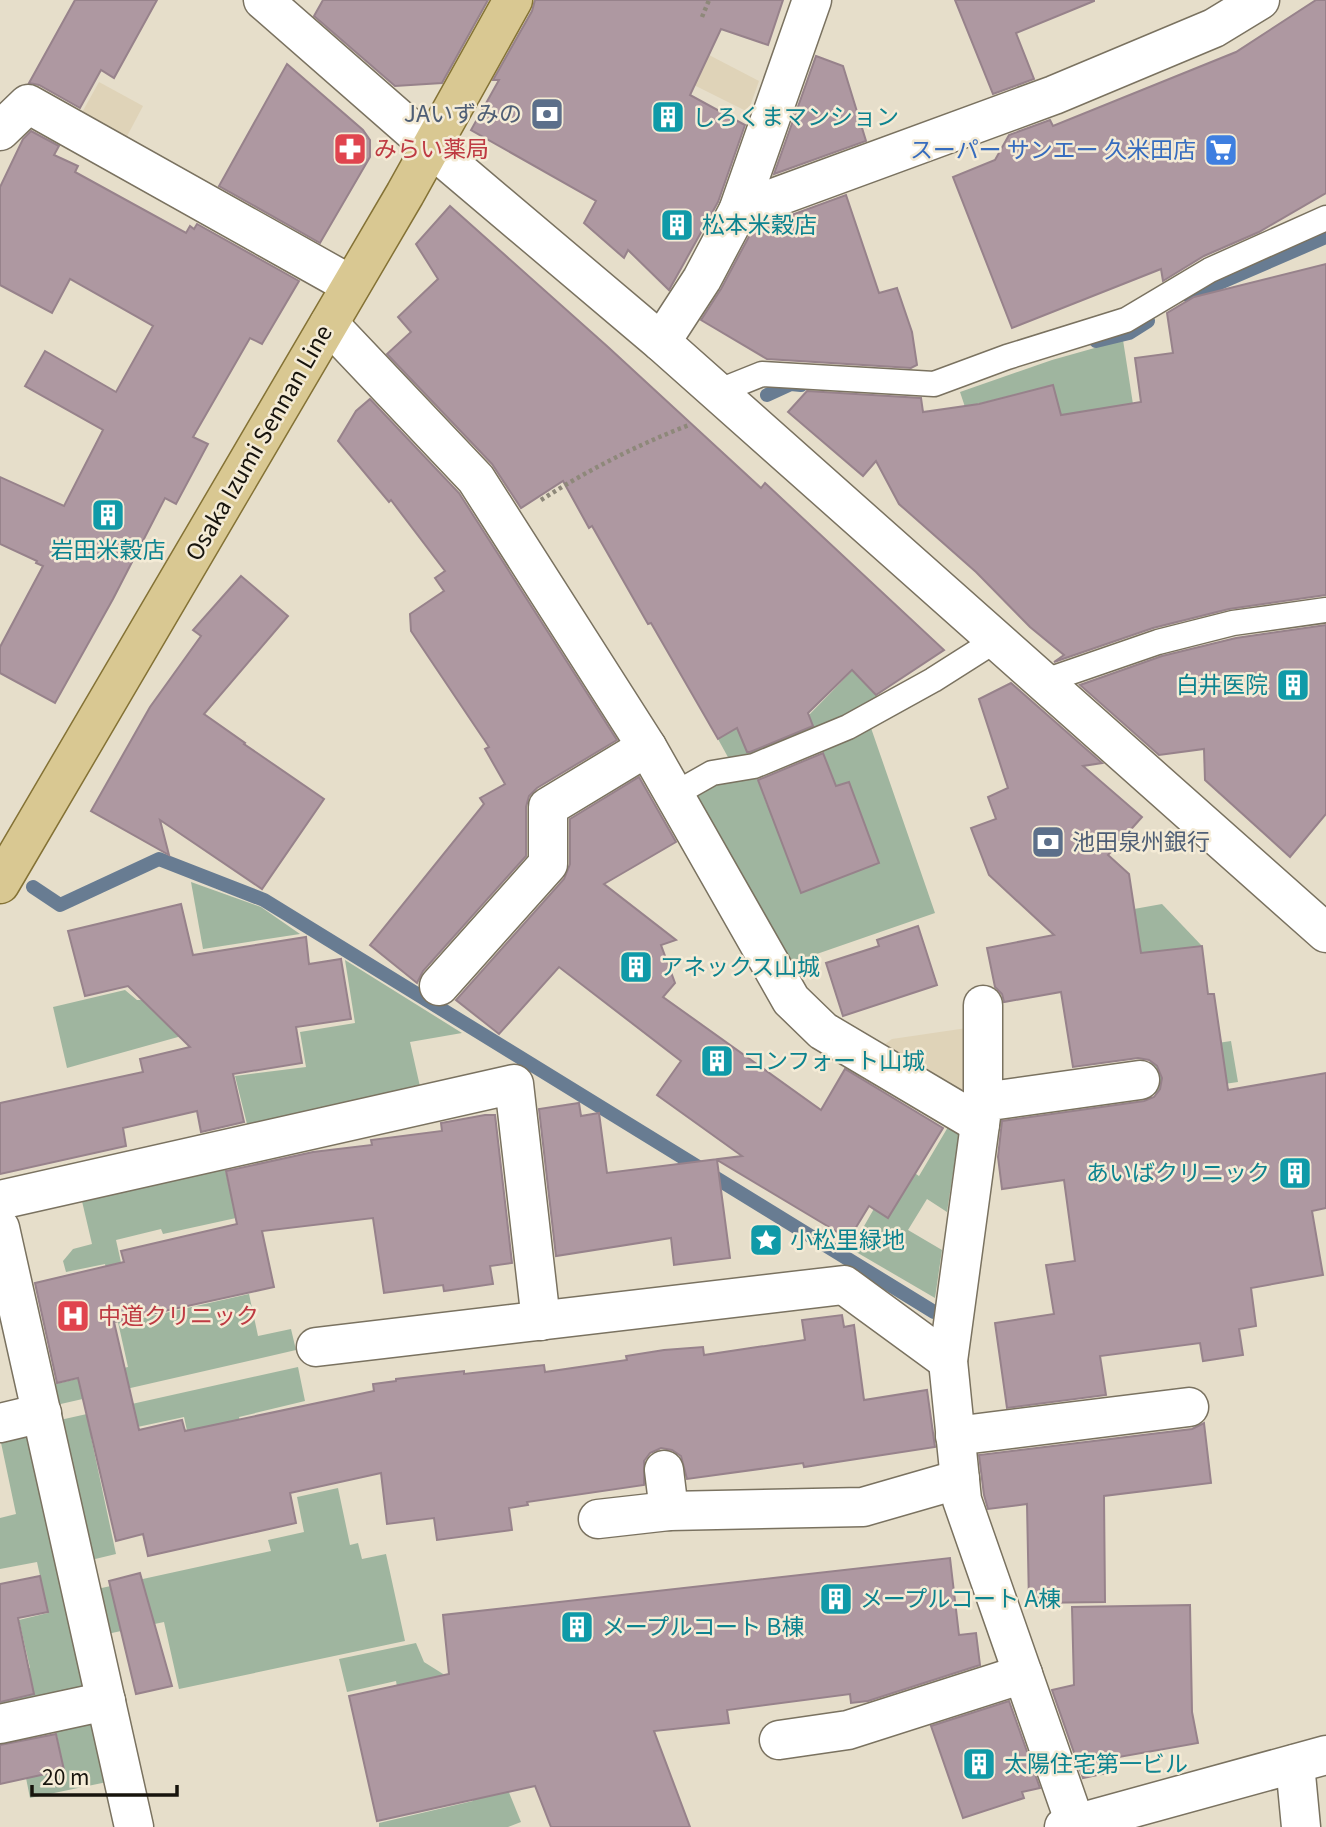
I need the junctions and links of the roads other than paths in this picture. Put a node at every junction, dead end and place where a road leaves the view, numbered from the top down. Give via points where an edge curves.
1 (263, 0) edge
2 (513, 0) edge
3 (812, 0) edge
4 (1260, 0) edge
5 (0, 131) edge
6 (432, 148) junction
7 (738, 211) junction
8 (1326, 218) edge
9 (351, 285) junction
10 (329, 324) junction
11 (661, 342) junction
12 (727, 400) junction
13 (1326, 610) edge
14 (996, 640) junction
15 (1042, 682) junction
16 (647, 747) junction
17 (675, 794) junction
18 (0, 884) edge
19 (1326, 933) edge
20 (439, 986) dead end
21 (983, 1005) dead end
22 (1140, 1080) dead end
23 (981, 1113) junction
24 (0, 1200) edge
25 (0, 1228) edge
26 (541, 1321) junction
27 (316, 1347) dead end
28 (948, 1361) junction
29 (1189, 1407) dead end
30 (42, 1413) junction
31 (0, 1423) edge
32 (955, 1436) junction
33 (664, 1470) dead end
34 (960, 1479) junction
35 (669, 1511) junction
36 (598, 1519) dead end
37 (1023, 1674) junction
38 (106, 1701) junction
39 (0, 1724) edge
40 (779, 1740) dead end
41 (1311, 1759) edge
42 (1069, 1825) edge
43 (134, 1827) edge
44 (1301, 1827) edge

1 - 6 street
2 - 6 main road, Osaka Izumi Sennan Line
3 - 7 street
4 - 7 street via 1214,28 1054,95
5 - 9 street via 27,103
6 - 9 main road, Osaka Izumi Sennan Line
6 - 11 street
7 - 11 street
8 - 12 lane via 1210,270 1126,320 934,384 762,374
9 - 10 main road, Osaka Izumi Sennan Line
10 - 16 street via 476,479
10 - 18 main road, Osaka Izumi Sennan Line
11 - 12 street
12 - 14 street
13 - 15 lane via 1233,623
14 - 15 street
14 - 17 lane via 848,727 754,766 712,773
15 - 19 street
16 - 17 street
16 - 20 street via 548,807 548,864
17 - 23 street via 791,1000 822,1031
21 - 23 street
22 - 23 street
23 - 28 street
24 - 26 street via 514,1084
25 - 30 street
26 - 27 street
26 - 28 street via 844,1285
28 - 32 street
29 - 32 street
30 - 31 street
30 - 38 street
32 - 34 street
33 - 35 street
34 - 35 street via 863,1507
34 - 37 street via 962,1500
35 - 36 street
37 - 40 street via 848,1730
37 - 42 street
38 - 39 street
38 - 43 street
41 - 42 street
41 - 44 street

